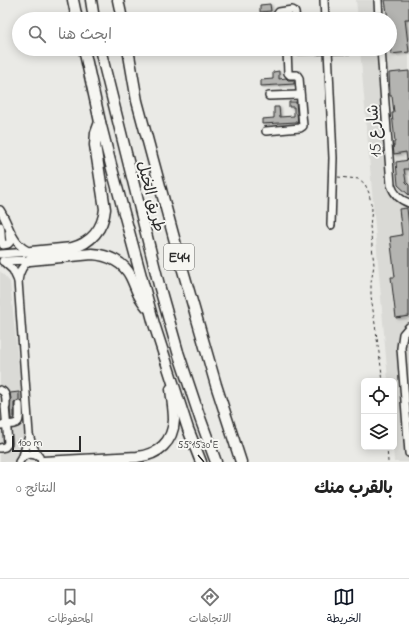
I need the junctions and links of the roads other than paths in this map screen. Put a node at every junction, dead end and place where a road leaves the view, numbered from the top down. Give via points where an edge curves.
1 (73, 0) edge
2 (91, 0) edge
3 (118, 0) edge
4 (324, 0) edge
5 (378, 0) edge
6 (76, 12) edge
7 (93, 12) edge
8 (121, 12) edge
9 (279, 12) edge
10 (295, 12) edge
11 (325, 12) edge
12 (379, 12) edge
13 (86, 56) edge
14 (102, 56) edge
15 (129, 56) edge
16 (287, 56) edge
17 (328, 56) edge
18 (382, 56) edge
19 (300, 95) junction
20 (269, 96) dead end
21 (100, 122) junction
22 (266, 131) dead end
23 (409, 202) edge
24 (0, 210) edge
25 (7, 222) junction
26 (331, 225) dead end
27 (0, 226) edge
28 (30, 256) junction
29 (1, 259) edge
30 (18, 281) junction
31 (150, 310) junction
32 (409, 327) edge
33 (169, 372) junction
34 (0, 390) edge
35 (27, 404) junction
36 (19, 405) junction
37 (4, 406) edge
38 (3, 425) edge
39 (29, 434) junction
40 (0, 448) edge
41 (409, 453) edge
42 (19, 460) edge
43 (41, 460) edge
44 (201, 462) edge
45 (216, 462) edge
46 (241, 462) edge

1 - 6 highway
2 - 7 highway
3 - 8 highway
4 - 11 street
5 - 12 street
9 - 10 street
13 - 21 highway
14 - 45 highway, طريق الخيل / E44 via 158,285 197,411
15 - 46 highway, طريق الخيل / E44 via 137,101 178,252
16 - 19 street via 288,73 299,77
17 - 26 street via 333,148
18 - 23 street, شارع 15 via 391,185 398,197
19 - 20 street
19 - 22 street via 303,126
21 - 28 highway via 95,145 105,209 100,227 90,239 77,246
21 - 31 highway
24 - 25 street
25 - 27 street via 10,240 6,245 1,242
25 - 28 street via 18,244
28 - 29 street
28 - 30 street via 19,273
28 - 31 highway via 101,254 111,258 127,270 139,296
29 - 30 street via 13,270
30 - 35 street
31 - 33 highway
32 - 41 street via 403,334 401,348
33 - 43 highway via 174,420 166,442 156,452 138,457
33 - 44 highway
34 - 37 street via 5,393
35 - 36 street
35 - 39 street
36 - 37 street
36 - 38 street via 19,421 16,424
37 - 38 street
38 - 40 street via 8,443
39 - 42 street
39 - 43 street
42 - 43 street via 30,454

